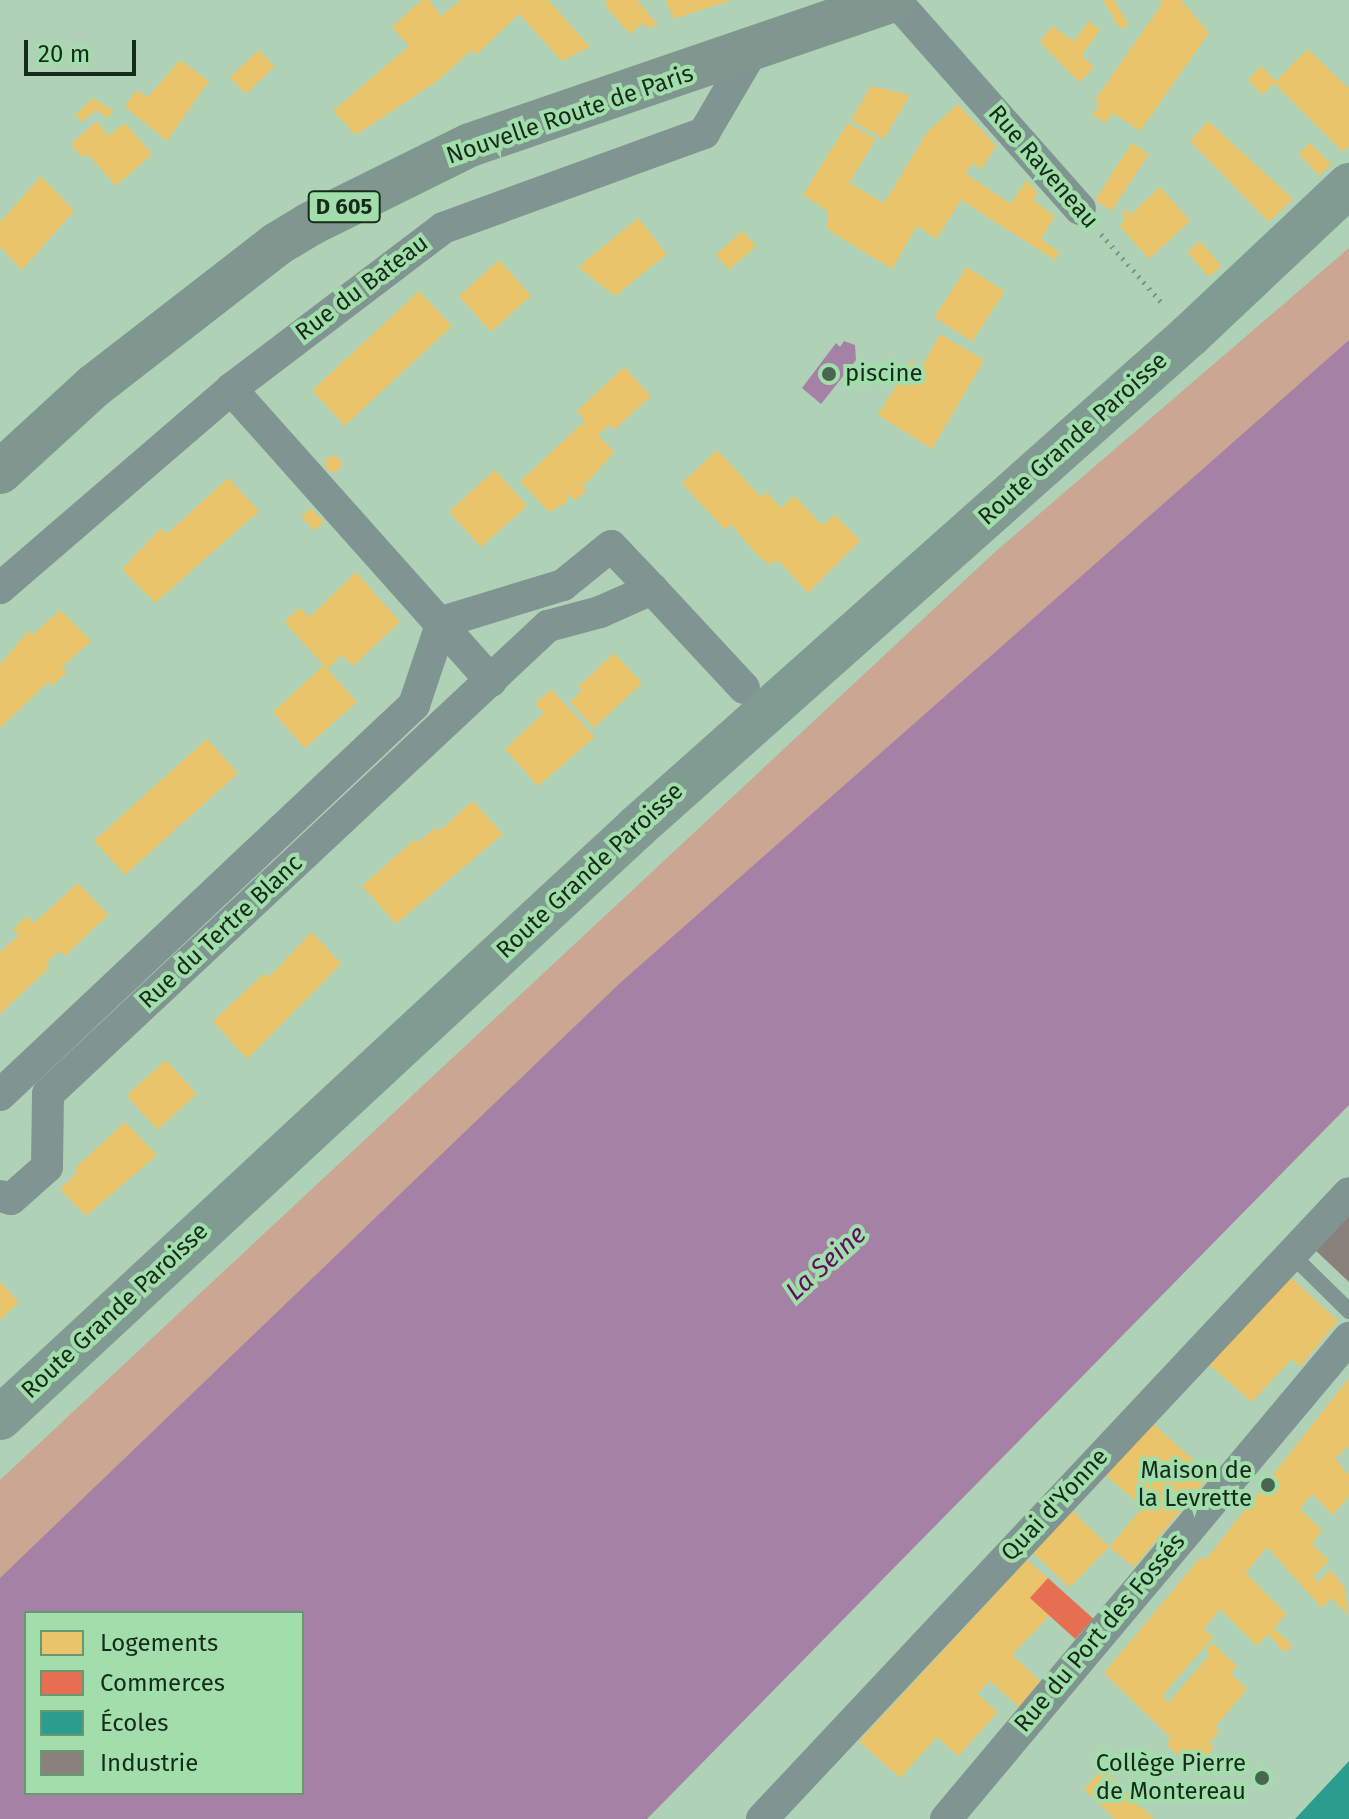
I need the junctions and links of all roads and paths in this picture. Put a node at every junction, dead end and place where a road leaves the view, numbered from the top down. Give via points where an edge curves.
1 (894, 0) edge
2 (751, 53) junction
3 (1349, 185) edge
4 (1080, 209) joint
5 (1190, 335) junction
6 (231, 389) junction
7 (0, 472) edge
8 (0, 588) edge
9 (652, 589) junction
10 (442, 622) junction
11 (491, 681) junction
12 (744, 688) dead end
13 (0, 1095) edge
14 (1349, 1193) edge
15 (0, 1196) edge
16 (1290, 1253) junction
17 (1349, 1311) edge
18 (1349, 1338) edge
19 (0, 1418) edge
20 (762, 1819) edge
21 (946, 1819) edge

1 - 2 main road, Nouvelle Route de Paris / D 605
1 - 4 street, Rue Raveneau
2 - 6 street, Rue du Bateau via 704,133 443,228
2 - 7 main road, Nouvelle Route de Paris / D 605 via 470,145 310,224 94,386
3 - 5 main road, Route Grande Paroisse
4 - 5 path, Rue Raveneau
5 - 19 main road, Route Grande Paroisse via 637,827
6 - 8 street, Rue du Bateau
6 - 10 street
9 - 10 street via 611,546 563,585
9 - 11 street, Rue du Tertre Blanc via 600,612 548,626
9 - 12 street
10 - 11 street
10 - 13 street, Rue du Tertre Blanc via 414,705
11 - 15 street, Rue du Tertre Blanc via 48,1094 47,1167 11,1199
14 - 16 street, Quai d'Yonne
16 - 17 lane
16 - 20 street, Quai d'Yonne
18 - 21 street, Rue du Port des Fossés

